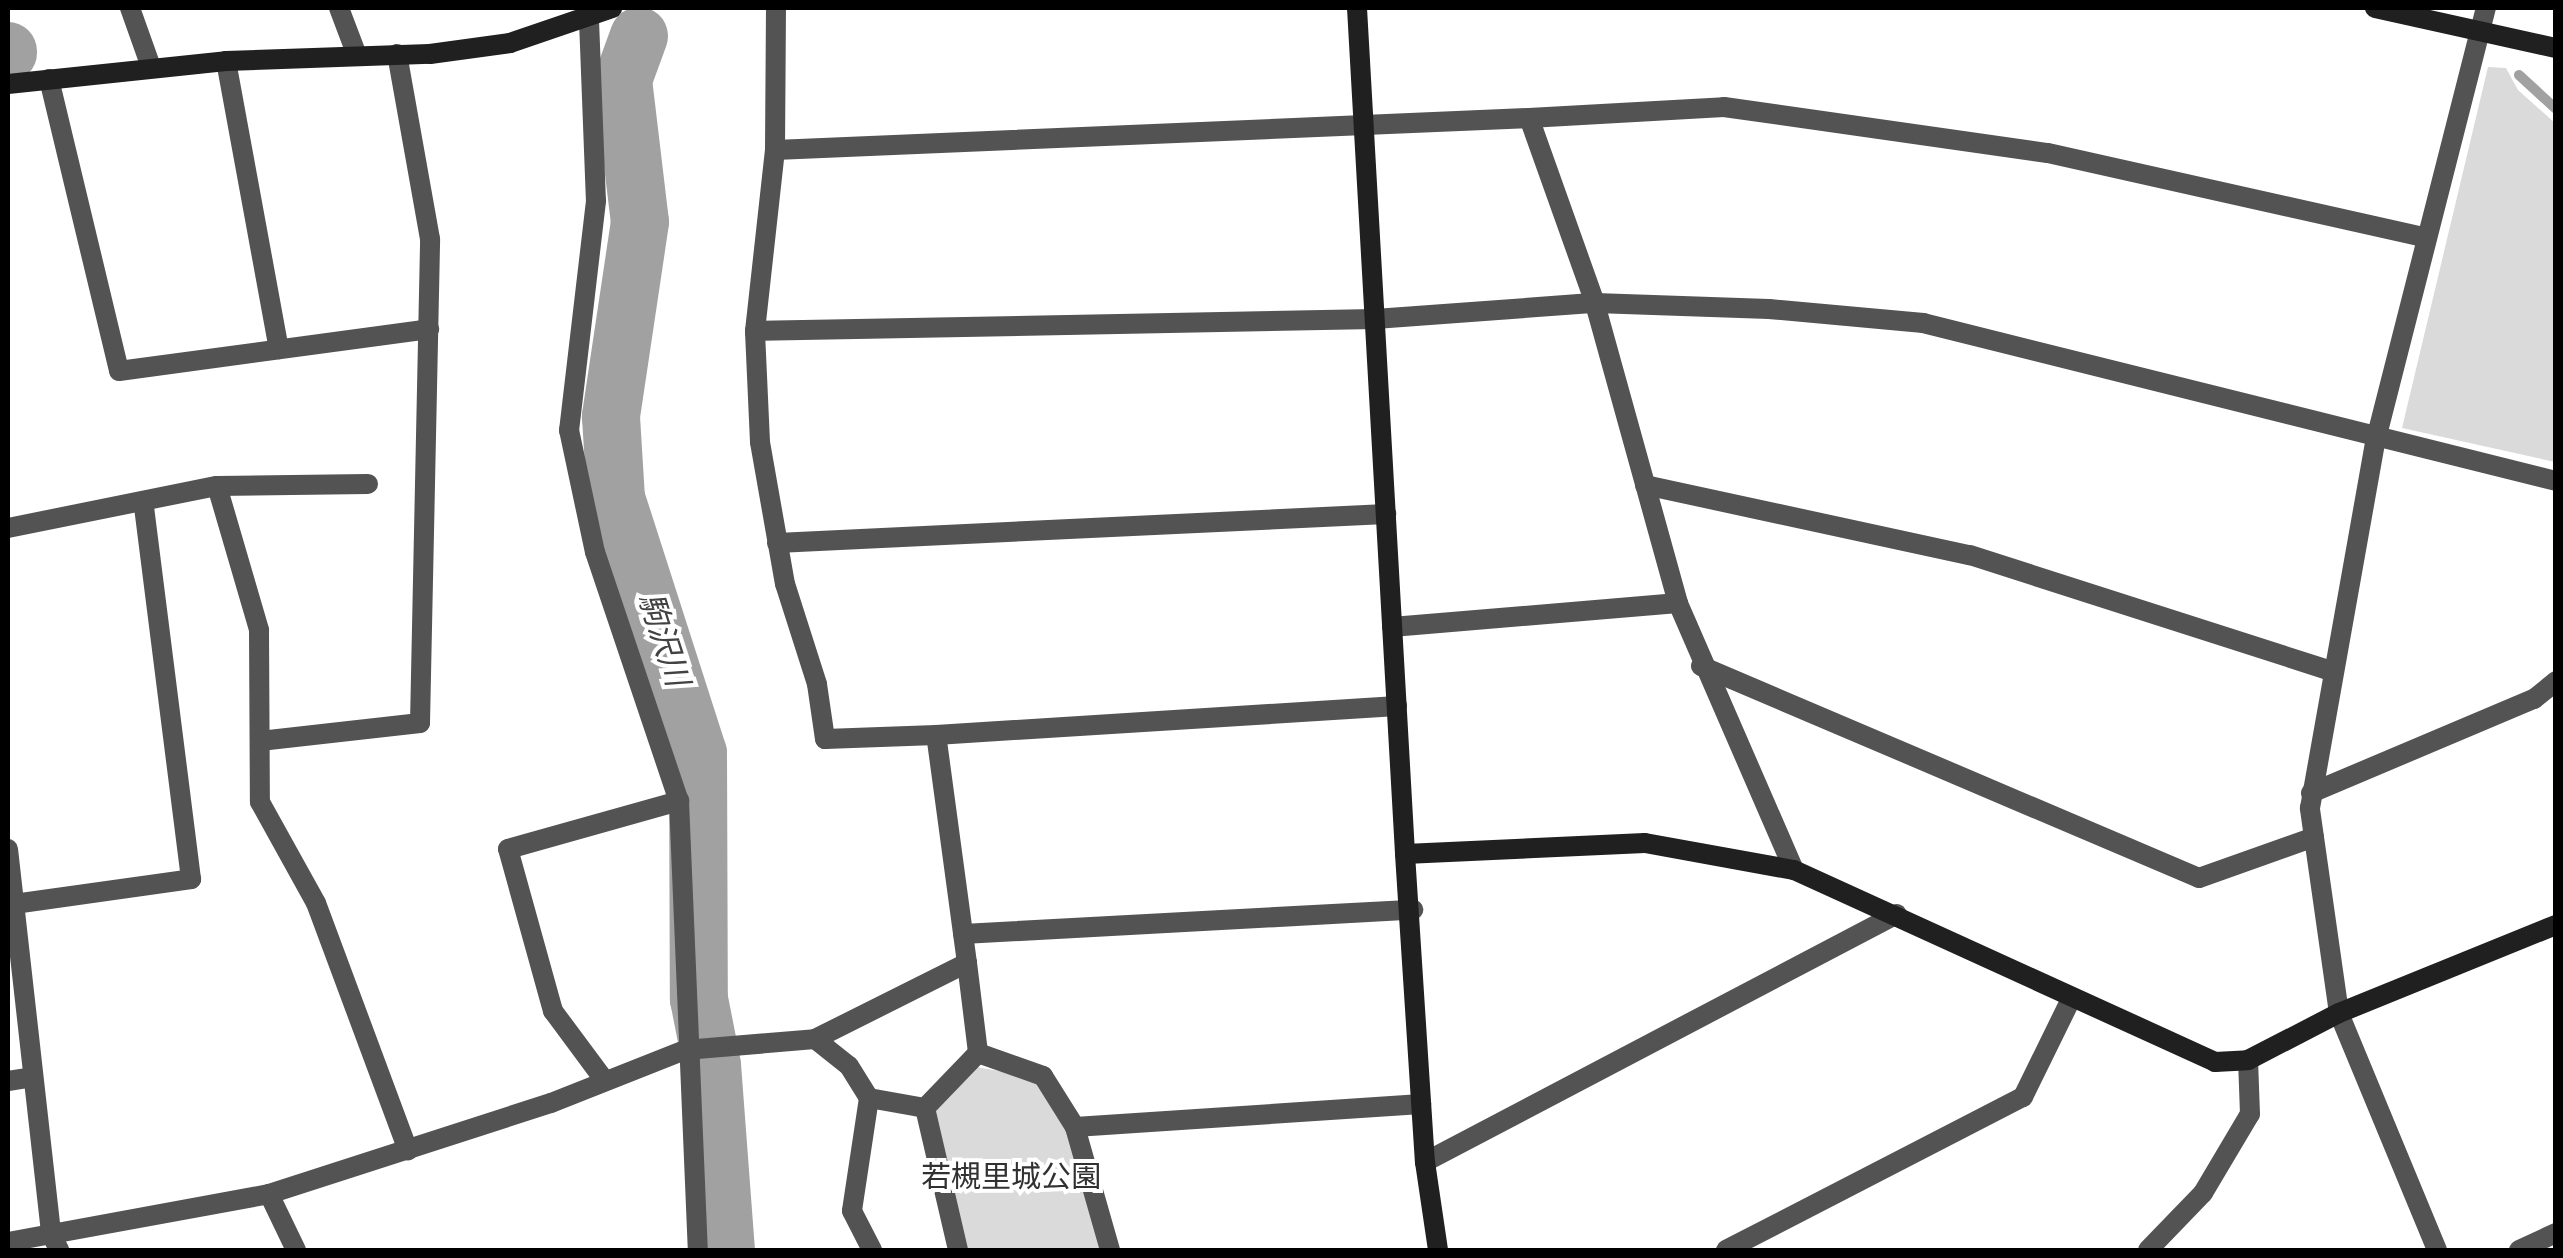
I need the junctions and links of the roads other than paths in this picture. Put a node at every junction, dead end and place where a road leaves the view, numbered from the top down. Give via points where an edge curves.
1 (130, 8) edge
2 (339, 8) edge
3 (612, 8) edge
4 (776, 8) edge
5 (1358, 8) edge
6 (2375, 8) edge
7 (2486, 8) edge
8 (589, 20) junction
9 (2482, 33) junction
10 (2556, 48) edge
11 (356, 53) junction
12 (397, 54) junction
13 (226, 61) junction
14 (151, 67) junction
15 (49, 79) junction
16 (8, 84) edge
17 (1529, 118) junction
18 (1364, 122) junction
19 (774, 150) junction
20 (2427, 238) junction
21 (1596, 302) junction
22 (1375, 319) junction
23 (429, 329) junction
24 (756, 331) junction
25 (279, 350) junction
26 (2376, 439) junction
27 (2556, 481) edge
28 (368, 484) dead end
29 (1646, 485) junction
30 (217, 486) junction
31 (143, 501) junction
32 (1386, 514) junction
33 (8, 528) edge
34 (777, 543) junction
35 (1678, 603) junction
36 (1392, 627) junction
37 (1701, 666) junction
38 (2331, 671) junction
39 (2556, 681) edge
40 (1397, 706) junction
41 (936, 735) junction
42 (260, 741) junction
43 (2311, 793) junction
44 (678, 801) junction
45 (2314, 837) junction
46 (8, 849) edge
47 (1405, 854) junction
48 (1794, 870) junction
49 (14, 904) junction
50 (1413, 910) junction
51 (1897, 914) junction
52 (2556, 925) edge
53 (963, 934) junction
54 (967, 963) junction
55 (2072, 997) junction
56 (2339, 1013) junction
57 (815, 1039) junction
58 (685, 1050) junction
59 (978, 1053) junction
60 (2248, 1060) junction
61 (33, 1077) junction
62 (8, 1081) edge
63 (606, 1081) junction
64 (869, 1098) junction
65 (1421, 1104) junction
66 (925, 1108) junction
67 (1075, 1128) junction
68 (408, 1150) junction
69 (1426, 1162) junction
70 (269, 1194) junction
71 (2556, 1233) edge
72 (8, 1242) edge
73 (55, 1242) edge
74 (296, 1250) edge
75 (698, 1250) edge
76 (872, 1250) edge
77 (958, 1250) edge
78 (1110, 1250) edge
79 (1438, 1250) edge
80 (1726, 1250) edge
81 (2148, 1250) edge
82 (2437, 1250) edge
83 (2518, 1250) edge

1 - 14 street
2 - 11 street
3 - 8 street
4 - 19 street
5 - 18 street
6 - 9 street
7 - 9 street
8 - 12 street via 510,42
8 - 44 street via 596,201 569,430 595,552
9 - 10 street
9 - 20 street
11 - 12 street
11 - 13 street
12 - 23 street via 430,239
13 - 14 street
13 - 25 street
14 - 15 street
15 - 16 street
15 - 25 street via 119,371
17 - 18 street
17 - 20 street via 1724,107 2048,153
17 - 21 street
18 - 19 street
18 - 22 street
19 - 24 street
20 - 26 street
21 - 22 street
21 - 26 street via 1769,308 1924,324
21 - 29 street
22 - 24 street
22 - 32 street
23 - 25 street
23 - 42 street via 420,723
24 - 34 street via 760,442
26 - 27 street
26 - 38 street
28 - 30 street
29 - 35 street
29 - 38 street via 1970,555
30 - 31 street
30 - 42 street via 258,630
31 - 33 street
31 - 49 street via 191,878
32 - 34 street
32 - 36 street
34 - 41 street via 817,684 825,738
35 - 36 street
35 - 37 street
36 - 40 street
37 - 45 street via 2199,878
37 - 48 street
38 - 43 street
39 - 43 street via 2534,699
40 - 41 street
40 - 47 street
41 - 53 street
42 - 68 street via 260,802 316,902
43 - 45 street
44 - 58 street
44 - 63 street via 508,849 553,1011
45 - 56 street
46 - 49 street
47 - 48 street via 1645,843
47 - 50 street
48 - 51 street
49 - 61 street
50 - 53 street
50 - 65 street
51 - 55 street
51 - 69 street
52 - 56 street
53 - 54 street
54 - 57 street
54 - 59 street
55 - 60 street via 2215,1062
55 - 80 street via 2023,1097
56 - 60 street
56 - 82 street
57 - 58 street
57 - 64 street via 848,1066
58 - 63 street
58 - 75 street
59 - 66 street
59 - 67 street via 1043,1076
60 - 81 street via 2250,1114 2202,1194
61 - 62 street
61 - 73 street
63 - 68 street
64 - 66 street
64 - 76 street via 852,1212
65 - 67 street
65 - 69 street
66 - 77 street
67 - 78 street
68 - 70 street
69 - 79 street
70 - 73 street
70 - 74 street
71 - 83 street
72 - 73 street

